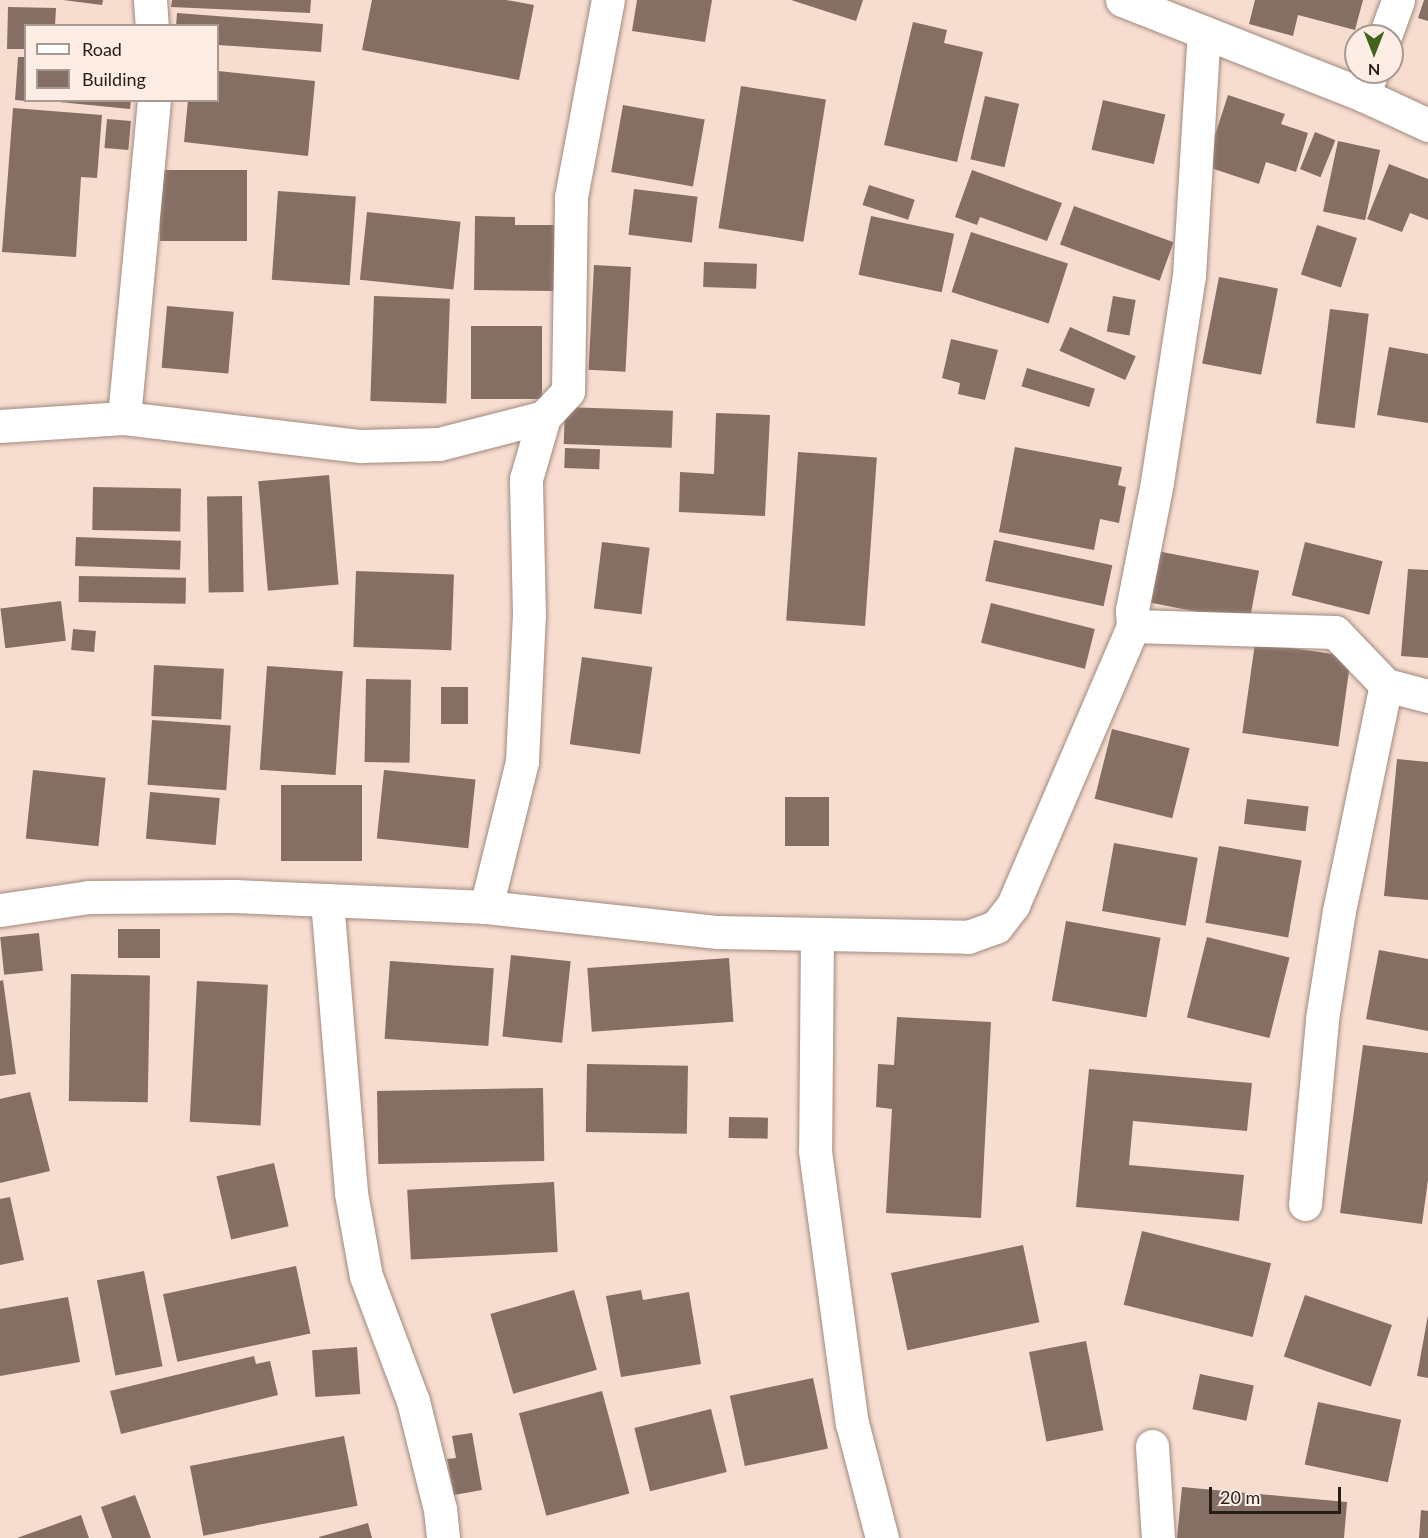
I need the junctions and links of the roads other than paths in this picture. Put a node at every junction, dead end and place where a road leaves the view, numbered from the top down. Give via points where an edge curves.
1 (150, 0) edge
2 (608, 0) edge
3 (1122, 0) edge
4 (1398, 0) edge
5 (152, 24) edge
6 (1389, 24) edge
7 (1204, 32) junction
8 (1344, 76) edge
9 (1368, 84) edge
10 (154, 102) edge
11 (1428, 125) edge
12 (544, 417) junction
13 (124, 418) junction
14 (0, 426) edge
15 (1133, 626) junction
16 (1386, 685) junction
17 (1428, 696) edge
18 (327, 900) junction
19 (486, 907) junction
20 (0, 910) edge
21 (817, 934) junction
22 (1305, 1204) dead end
23 (1152, 1446) dead end
24 (443, 1538) edge
25 (882, 1538) edge
26 (1158, 1538) edge

1 - 5 street
2 - 12 street via 571,197 568,391
3 - 7 street
4 - 6 street
7 - 8 street
7 - 15 street via 1189,275 1157,482 1132,610
9 - 11 street
10 - 13 street
12 - 13 street via 439,444 360,446
12 - 19 street via 526,479 529,615 522,762
13 - 14 street
15 - 16 street via 1335,632
15 - 21 street via 1013,905 996,927 968,937
16 - 17 street
16 - 22 street via 1339,911 1322,1019
18 - 19 street
18 - 20 street via 89,897
18 - 24 street via 355,1214 366,1276 413,1401 440,1509
19 - 21 street via 718,932
21 - 25 street via 815,1151 852,1423
23 - 26 street

